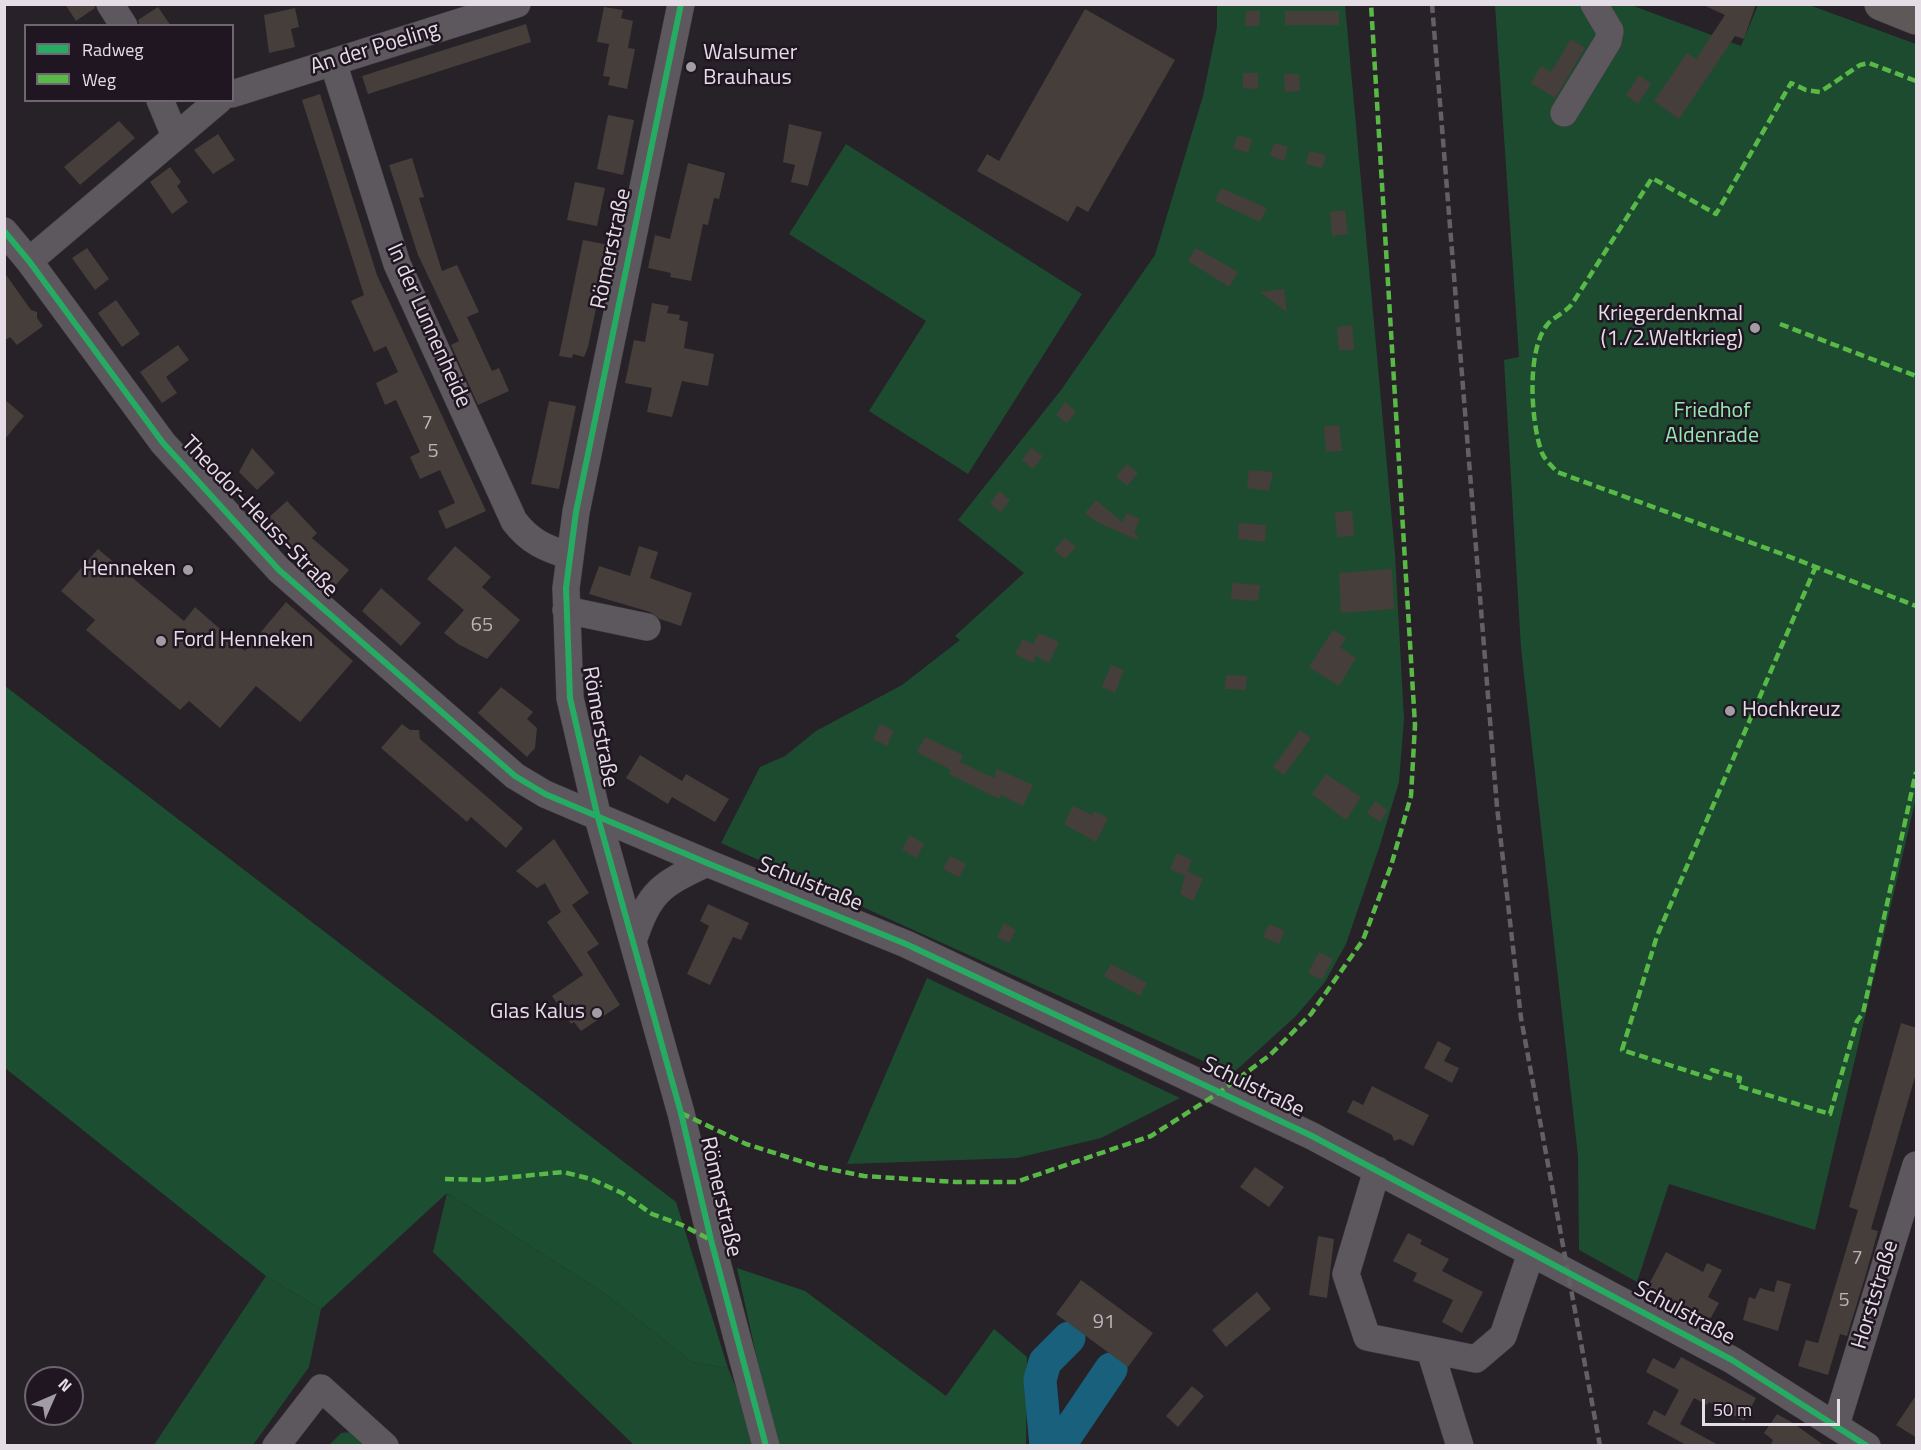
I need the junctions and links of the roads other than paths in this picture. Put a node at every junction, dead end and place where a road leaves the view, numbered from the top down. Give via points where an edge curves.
1 (110, 4) edge
2 (517, 4) edge
3 (681, 4) edge
4 (1593, 4) edge
5 (1881, 4) edge
6 (1917, 18) edge
7 (123, 24) edge
8 (333, 62) junction
9 (234, 93) edge
10 (161, 102) edge
11 (217, 102) edge
12 (1564, 113) dead end
13 (175, 136) junction
14 (4, 231) edge
15 (29, 261) junction
16 (570, 556) junction
17 (566, 610) junction
18 (647, 627) dead end
19 (597, 814) junction
20 (707, 863) junction
21 (633, 941) junction
22 (1917, 1165) edge
23 (1377, 1170) junction
24 (1531, 1253) junction
25 (1430, 1350) junction
26 (1836, 1425) junction
27 (276, 1446) edge
28 (384, 1446) edge
29 (766, 1446) edge
30 (1460, 1446) edge
31 (1867, 1446) edge

1 - 7 street
2 - 8 street, An der Poeling
3 - 16 street, Römerstraße
4 - 12 street via 1610,30 1608,41
5 - 6 main road
8 - 9 street, An der Poeling
8 - 16 street, In der Lunnenheide via 397,264 514,521 539,546
10 - 13 street
11 - 13 street
13 - 15 street
14 - 15 street, Theodor-Heuss-Straße
15 - 19 street, Theodor-Heuss-Straße via 163,443 290,581 514,776 545,794
16 - 17 street, Römerstraße
17 - 18 street
17 - 19 street, Römerstraße via 570,698
19 - 20 street, Schulstraße
19 - 21 street, Römerstraße
20 - 21 street via 654,894 643,910
20 - 23 street, Schulstraße via 906,944
21 - 29 street, Römerstraße
22 - 26 street, Horststraße
23 - 24 street, Schulstraße
23 - 25 street via 1346,1274 1367,1337
24 - 25 street via 1503,1336 1476,1359
24 - 26 street, Schulstraße via 1732,1359
25 - 30 street
26 - 31 street, Schulstraße
27 - 28 street via 321,1388

